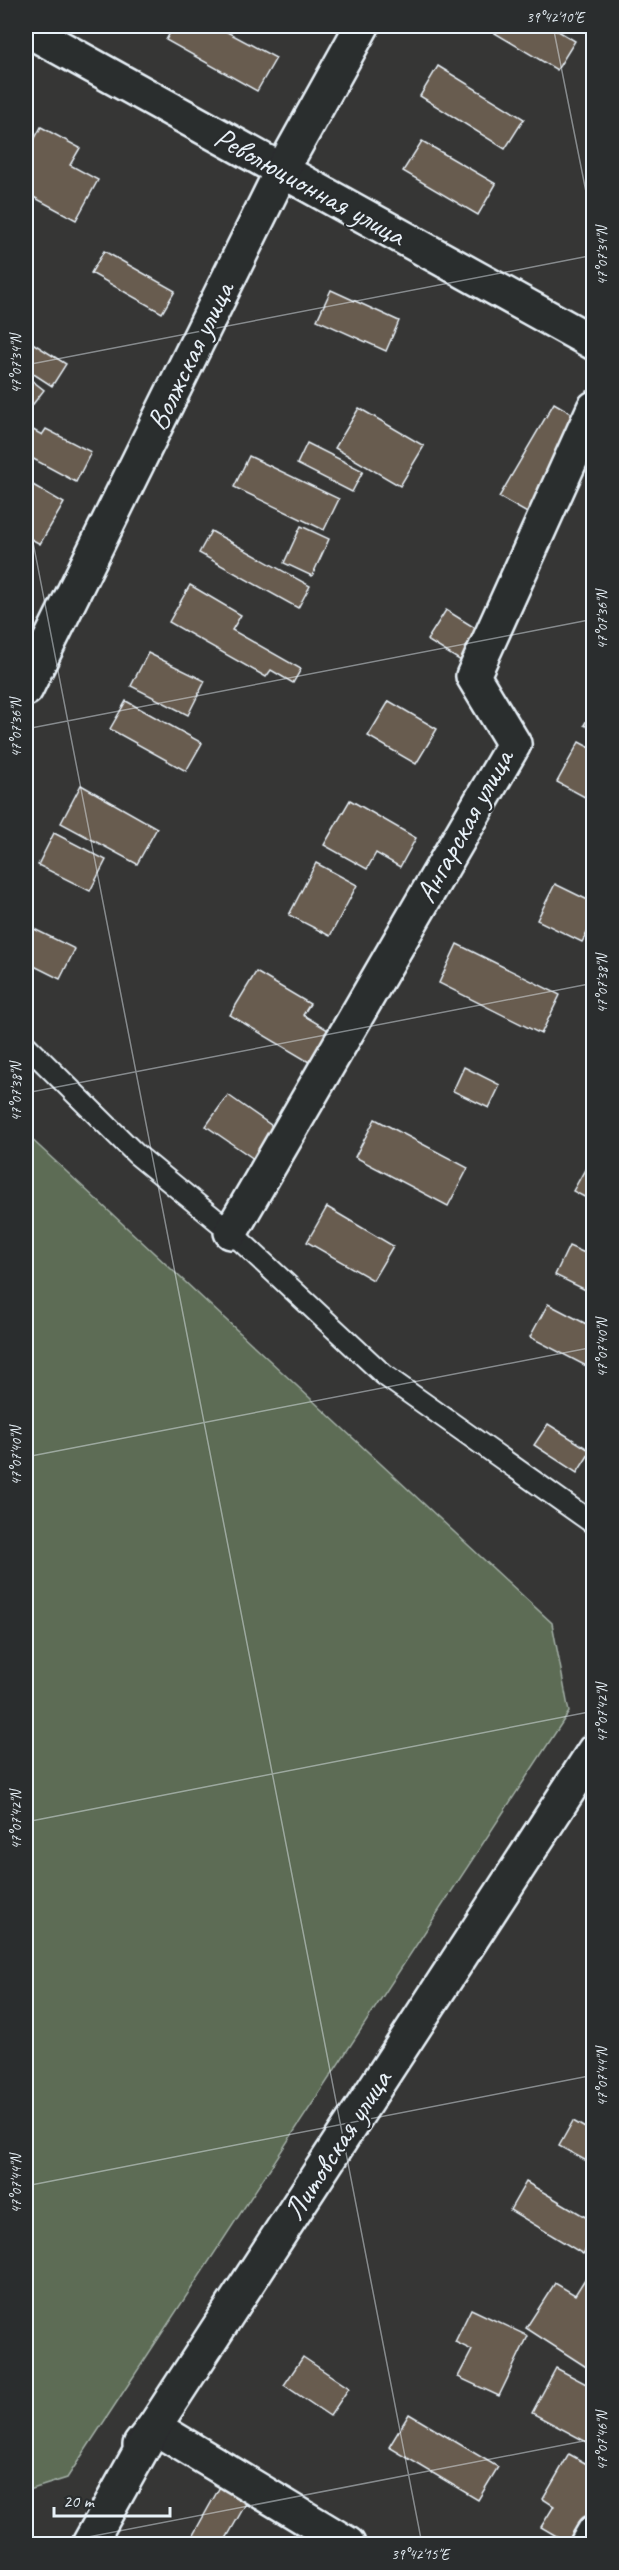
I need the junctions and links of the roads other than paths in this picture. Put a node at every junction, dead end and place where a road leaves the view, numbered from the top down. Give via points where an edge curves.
1 (362, 26) edge
2 (26, 29) edge
3 (282, 170) junction
4 (594, 343) edge
5 (594, 408) edge
6 (26, 689) edge
7 (26, 1045) edge
8 (231, 1232) junction
9 (594, 1524) edge
10 (594, 1751) edge
11 (154, 2427) junction
12 (594, 2532) edge
13 (65, 2544) edge
14 (89, 2544) edge
15 (348, 2544) edge
16 (587, 2544) edge

1 - 3 street, Волжская улица
2 - 3 street, Революционная улица
3 - 4 street, Революционная улица
3 - 6 street, Волжская улица
5 - 8 street, Ангарская улица via 472,676 514,744
7 - 8 lane via 136,1154
8 - 9 lane via 384,1375
10 - 11 street, Литовская улица
11 - 13 street
11 - 14 street, Литовская улица
11 - 15 street
12 - 16 street

